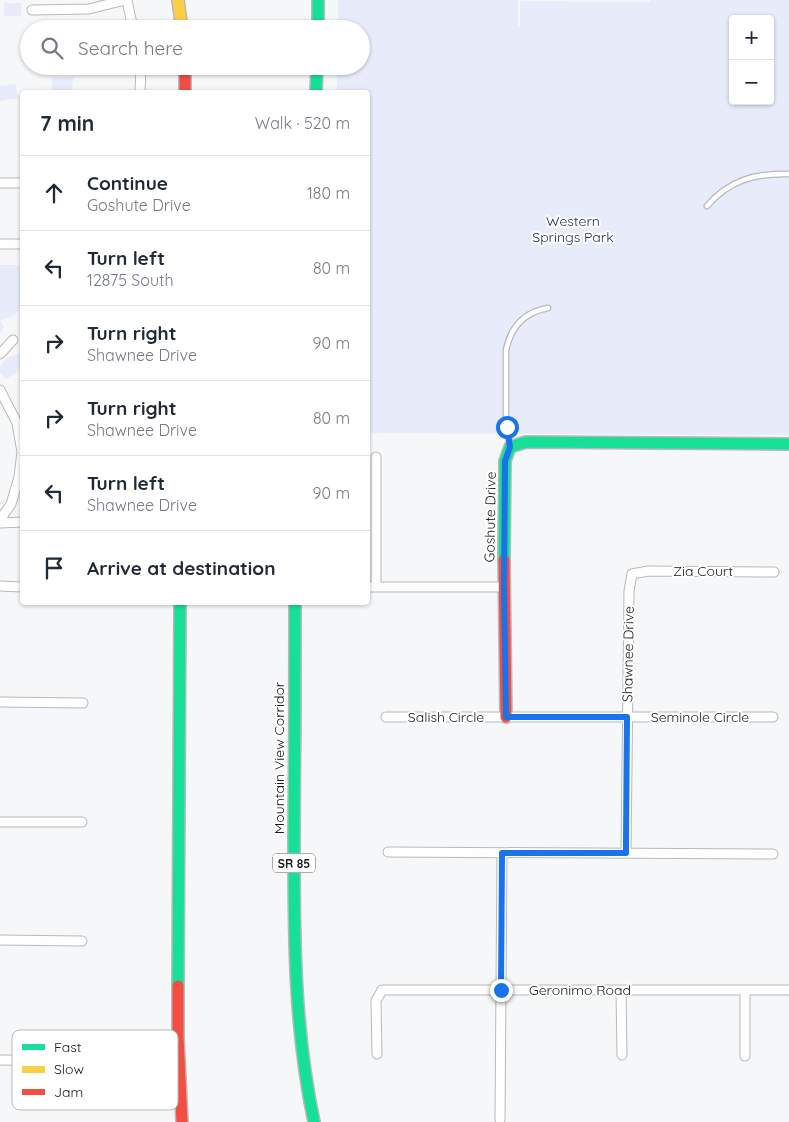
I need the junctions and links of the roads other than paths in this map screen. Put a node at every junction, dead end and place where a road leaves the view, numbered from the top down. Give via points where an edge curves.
1 (126, 0) edge
2 (178, 0) edge
3 (318, 0) edge
4 (32, 10) dead end
5 (131, 20) edge
6 (181, 20) edge
7 (318, 20) edge
8 (140, 75) edge
9 (185, 75) edge
10 (317, 75) edge
11 (140, 90) edge
12 (185, 90) edge
13 (316, 90) edge
14 (789, 174) edge
15 (0, 183) edge
16 (20, 183) edge
17 (707, 206) dead end
18 (0, 244) edge
19 (20, 244) edge
20 (548, 308) dead end
21 (13, 340) dead end
22 (0, 354) edge
23 (0, 390) edge
24 (20, 440) edge
25 (789, 444) edge
26 (510, 447) junction
27 (376, 456) dead end
28 (20, 469) edge
29 (0, 521) edge
30 (20, 522) edge
31 (774, 572) dead end
32 (632, 574) joint
33 (0, 586) edge
34 (20, 586) edge
35 (372, 587) edge
36 (504, 587) junction
37 (180, 605) edge
38 (295, 605) edge
39 (0, 702) edge
40 (83, 702) dead end
41 (386, 717) dead end
42 (506, 717) junction
43 (627, 717) junction
44 (773, 717) dead end
45 (0, 822) edge
46 (82, 822) dead end
47 (388, 852) dead end
48 (502, 853) junction
49 (626, 853) junction
50 (772, 854) dead end
51 (0, 940) edge
52 (82, 941) dead end
53 (501, 990) junction
54 (621, 990) junction
55 (745, 990) junction
56 (789, 990) edge
57 (178, 1030) edge
58 (178, 1031) edge
59 (377, 1054) dead end
60 (622, 1055) dead end
61 (746, 1056) dead end
62 (500, 1120) dead end
63 (182, 1122) edge
64 (314, 1122) edge

1 - 4 street via 89,9
1 - 5 street
2 - 6 main road
3 - 7 main road
8 - 11 street
9 - 12 main road
10 - 13 main road
14 - 17 lane via 766,173 737,182
15 - 16 street
18 - 19 street
20 - 26 lane via 525,317 516,325 508,341 506,421
21 - 22 street
23 - 24 street via 17,423
25 - 26 main road via 526,442
26 - 36 main road, Goshute Drive via 505,461
27 - 35 street
28 - 29 street via 11,504
29 - 30 street
31 - 32 street, Zia Court via 648,571
32 - 43 street, Shawnee Drive
33 - 34 street
35 - 36 street
36 - 42 main road, Goshute Drive
37 - 57 main road
38 - 64 main road, Mountain View Corridor / SR 85 via 295,967 302,1057
39 - 40 street
41 - 42 street, Salish Circle
42 - 43 street, Salish Circle
43 - 44 street, Seminole Circle
43 - 49 street, Shawnee Drive
45 - 46 street
47 - 48 street
48 - 49 street
48 - 53 street
49 - 50 street
51 - 52 street
53 - 54 street, Geronimo Road
53 - 59 street, Geronimo Road via 382,990 376,1001
53 - 62 street
54 - 55 street, Geronimo Road
54 - 60 street
55 - 56 street, Geronimo Road
55 - 61 street
58 - 63 main road

